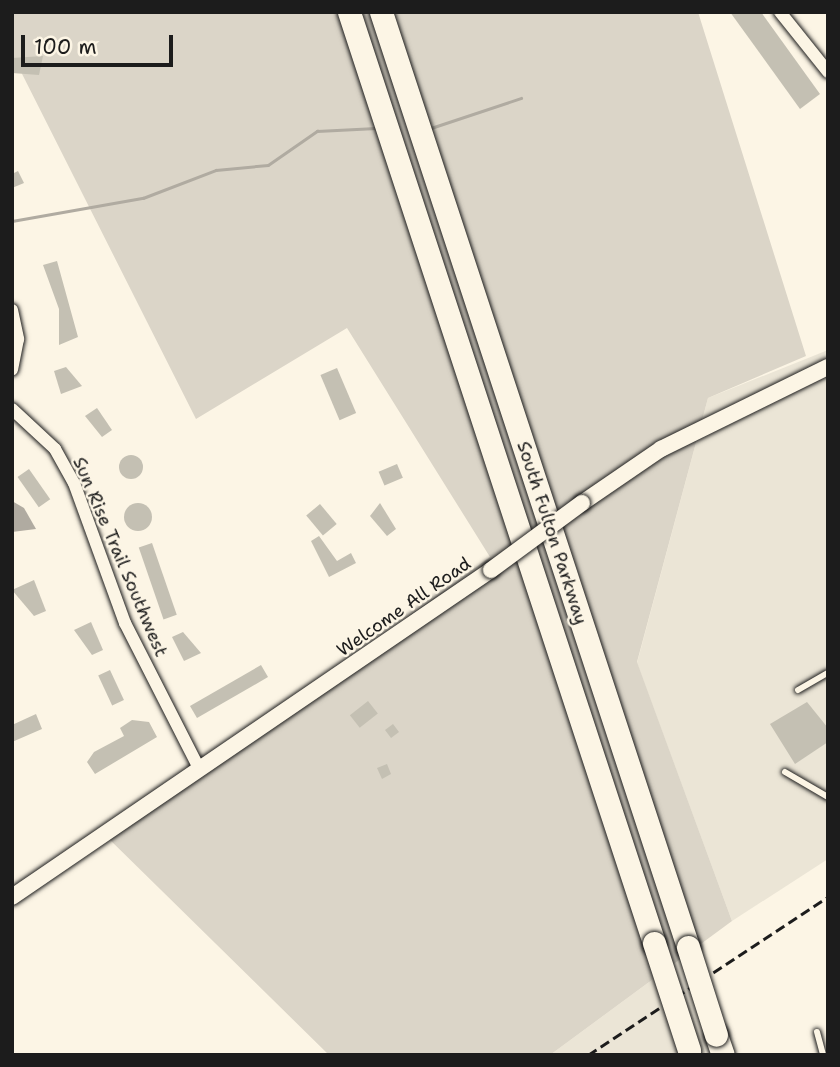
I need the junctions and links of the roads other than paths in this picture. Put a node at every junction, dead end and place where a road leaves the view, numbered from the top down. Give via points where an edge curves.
1 (349, 12) edge
2 (381, 12) edge
3 (780, 12) edge
4 (828, 72) edge
5 (12, 310) edge
6 (828, 367) edge
7 (12, 369) edge
8 (12, 409) edge
9 (828, 673) edge
10 (798, 690) dead end
11 (199, 768) junction
12 (785, 772) dead end
13 (828, 797) edge
14 (12, 897) edge
15 (817, 1032) dead end
16 (720, 1045) edge
17 (690, 1052) edge
18 (823, 1055) edge

1 - 17 highway, South Fulton Parkway, bridge
2 - 16 highway, South Fulton Parkway, bridge
3 - 4 street
5 - 7 street via 18,339
6 - 11 street, Welcome All Road, bridge via 661,449
8 - 11 street, Sun Rise Trail Southwest via 55,449 74,483 120,611
9 - 10 lane
11 - 14 street, Welcome All Road
12 - 13 lane
15 - 18 lane

